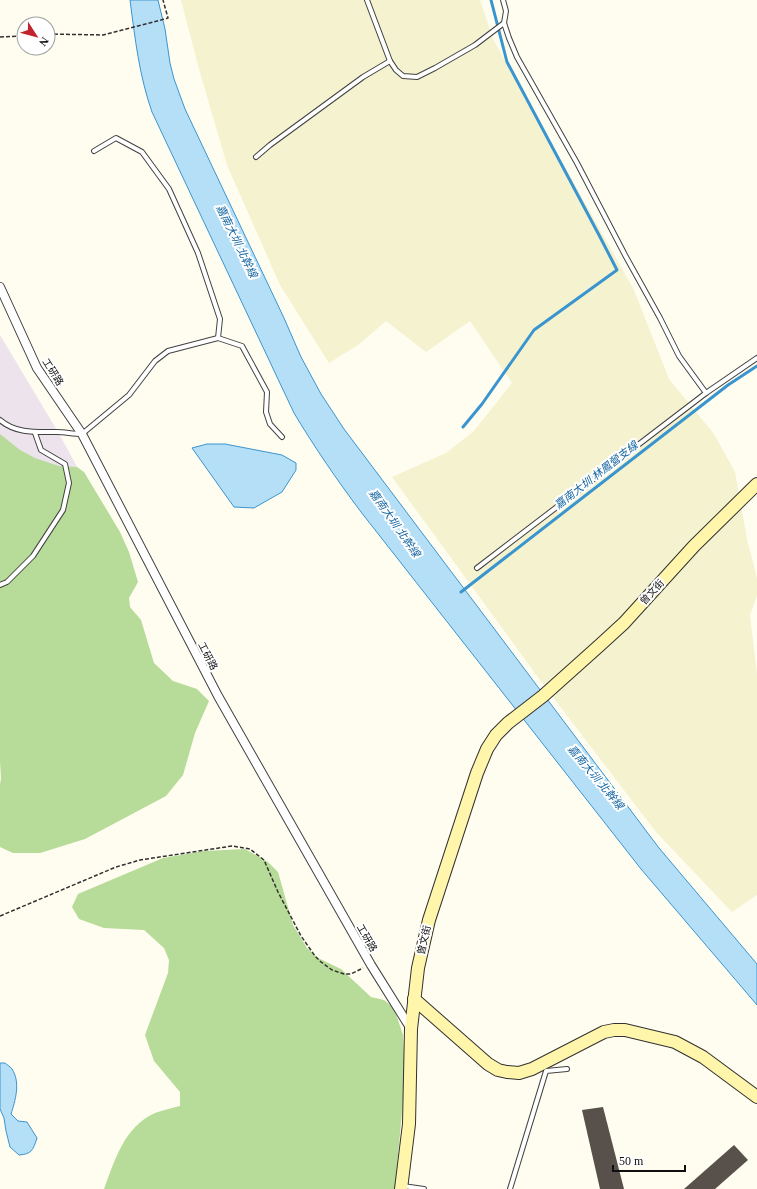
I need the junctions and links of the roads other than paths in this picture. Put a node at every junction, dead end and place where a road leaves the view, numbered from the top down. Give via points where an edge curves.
1 (367, 0) edge
2 (503, 0) edge
3 (504, 23) junction
4 (390, 61) junction
5 (94, 151) dead end
6 (256, 157) dead end
7 (0, 287) edge
8 (218, 338) junction
9 (757, 358) edge
10 (706, 393) junction
11 (0, 420) edge
12 (35, 433) junction
13 (82, 434) junction
14 (282, 437) dead end
15 (757, 484) edge
16 (478, 568) dead end
17 (0, 585) edge
18 (414, 999) junction
19 (411, 1029) junction
20 (567, 1069) dead end
21 (757, 1098) edge
22 (401, 1188) edge
23 (424, 1189) edge
24 (510, 1189) edge

1 - 4 lane
2 - 3 lane via 506,11
3 - 4 lane via 475,45 417,77 403,76
3 - 10 lane via 517,57 577,162 679,356
4 - 6 lane via 344,90
5 - 8 lane via 116,138 142,152 169,189 198,253 220,319
7 - 13 street, 工研路 via 37,368
8 - 13 lane via 168,351 155,361 129,395
8 - 14 lane via 242,346 266,392 266,412 270,424
9 - 10 lane
10 - 16 lane
11 - 12 lane via 14,429
12 - 13 lane
12 - 17 lane via 41,450 65,464 69,483 63,510 33,556 7,582
13 - 19 street, 工研路 via 218,696 370,965
15 - 18 main road, 曾文街 via 694,546 624,623 543,696 519,713 490,744 477,773 429,920
18 - 19 main road, 曾文街
18 - 21 main road via 498,1070 519,1073 532,1070 604,1032 625,1030 689,1048
19 - 22 main road, 曾文街 via 409,1124
20 - 24 lane via 546,1071
22 - 23 lane

